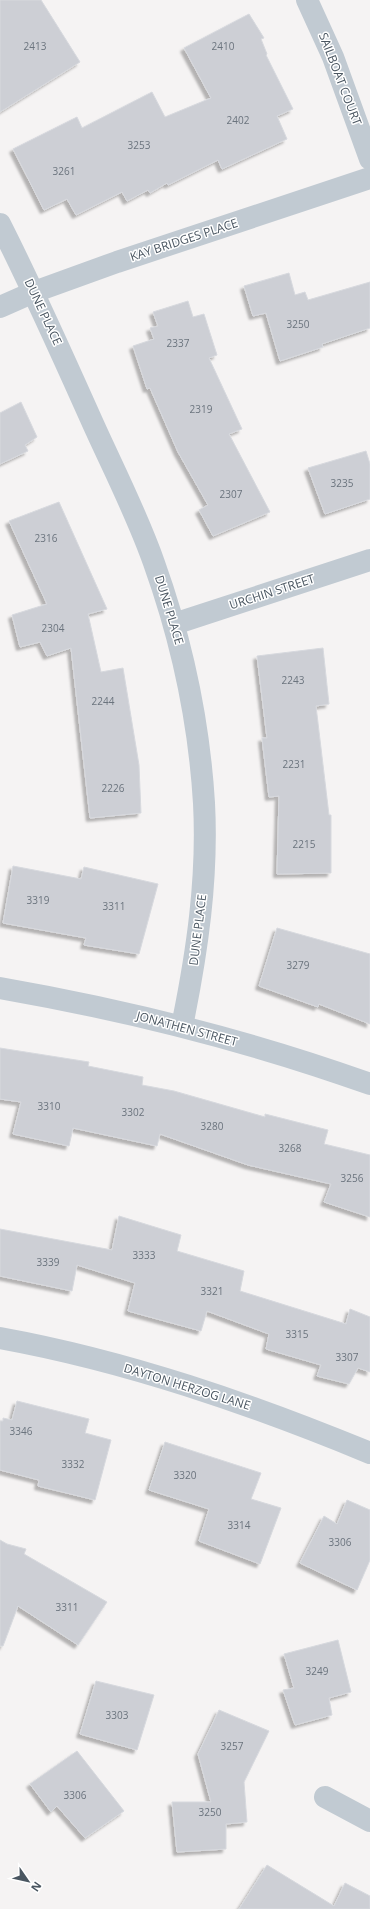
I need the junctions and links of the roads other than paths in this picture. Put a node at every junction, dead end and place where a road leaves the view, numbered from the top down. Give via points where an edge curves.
1 (307, 0) edge
2 (370, 158) edge
3 (370, 178) edge
4 (0, 224) edge
5 (34, 292) junction
6 (0, 307) edge
7 (370, 560) edge
8 (174, 624) junction
9 (0, 988) edge
10 (182, 1026) junction
11 (370, 1084) edge
12 (0, 1338) edge
13 (370, 1453) edge
14 (325, 1797) dead end
15 (370, 1821) edge

1 - 2 street, SAILBOAT COURT via 333,57
3 - 5 street, KAY BRIDGES PLACE
4 - 5 street, DUNE PLACE
5 - 6 street, KAY BRIDGES PLACE
5 - 8 street, DUNE PLACE via 154,562
7 - 8 street, URCHIN STREET
8 - 10 street, DUNE PLACE via 197,729 204,804 204,878 197,953
9 - 10 street, JONATHEN STREET via 65,999
10 - 11 street, JONATHEN STREET
12 - 13 street, DAYTON HERZOG LANE via 112,1364 211,1393
14 - 15 street

